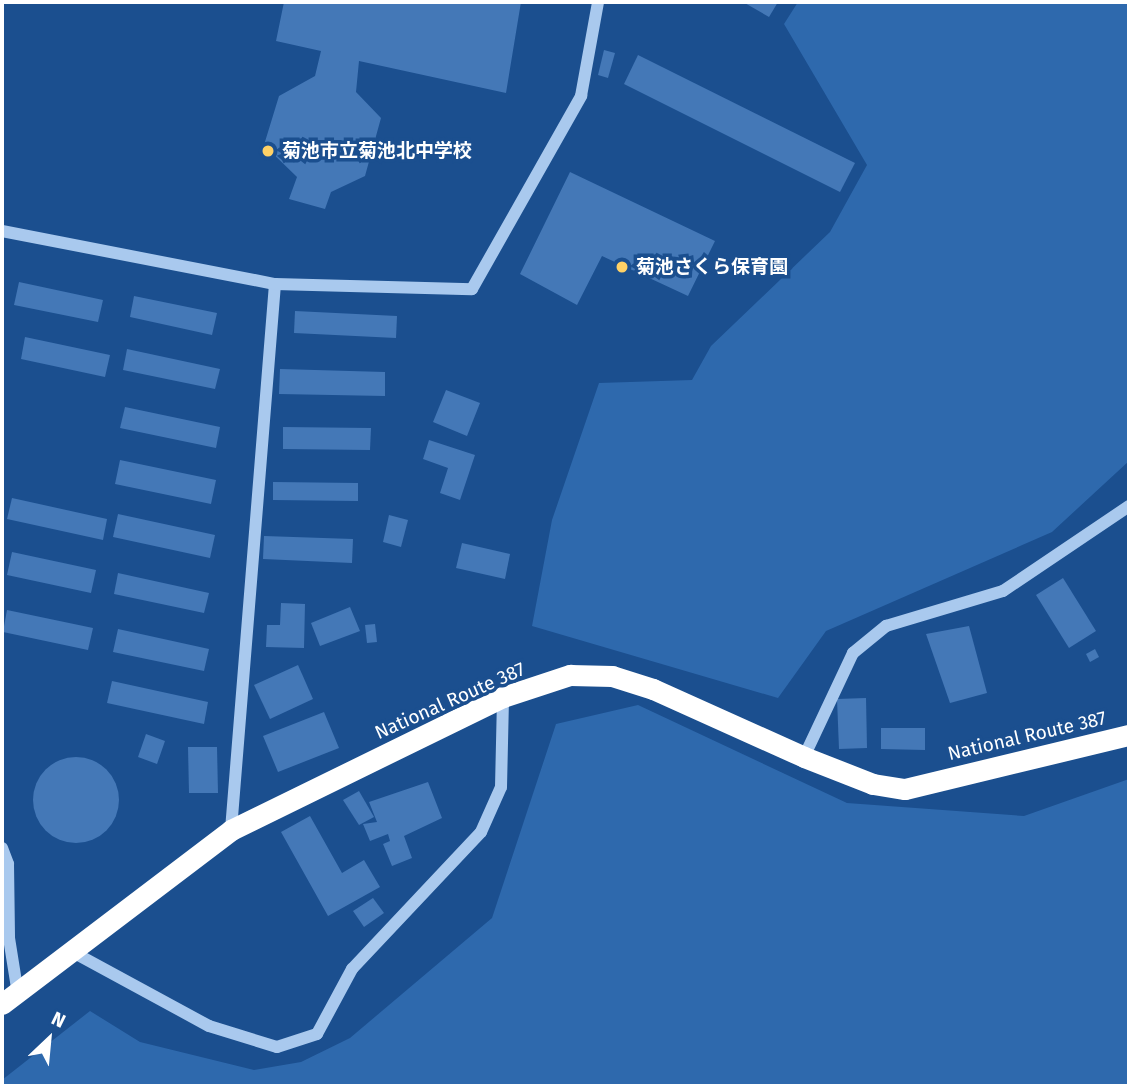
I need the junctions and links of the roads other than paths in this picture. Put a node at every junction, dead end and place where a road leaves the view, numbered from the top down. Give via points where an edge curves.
1 (598, 2) edge
2 (2, 231) edge
3 (275, 284) junction
4 (1129, 506) edge
5 (503, 697) junction
6 (1129, 735) edge
7 (804, 757) junction
8 (231, 830) junction
9 (2, 848) edge
10 (69, 949) junction
11 (17, 988) junction
12 (2, 1004) edge

1 - 3 street via 581,96 472,289
2 - 3 street
3 - 8 street
4 - 7 street via 1003,591 886,626 853,653
5 - 7 highway, National Route 387 via 570,675 612,676 653,689
5 - 8 highway, National Route 387
5 - 10 street via 500,787 481,832 352,969 317,1034 277,1047 209,1026
6 - 7 highway, National Route 387 via 905,789 873,784
8 - 10 highway, National Route 387
9 - 11 street via 8,864 9,938
10 - 11 highway, National Route 387
11 - 12 highway, National Route 387

